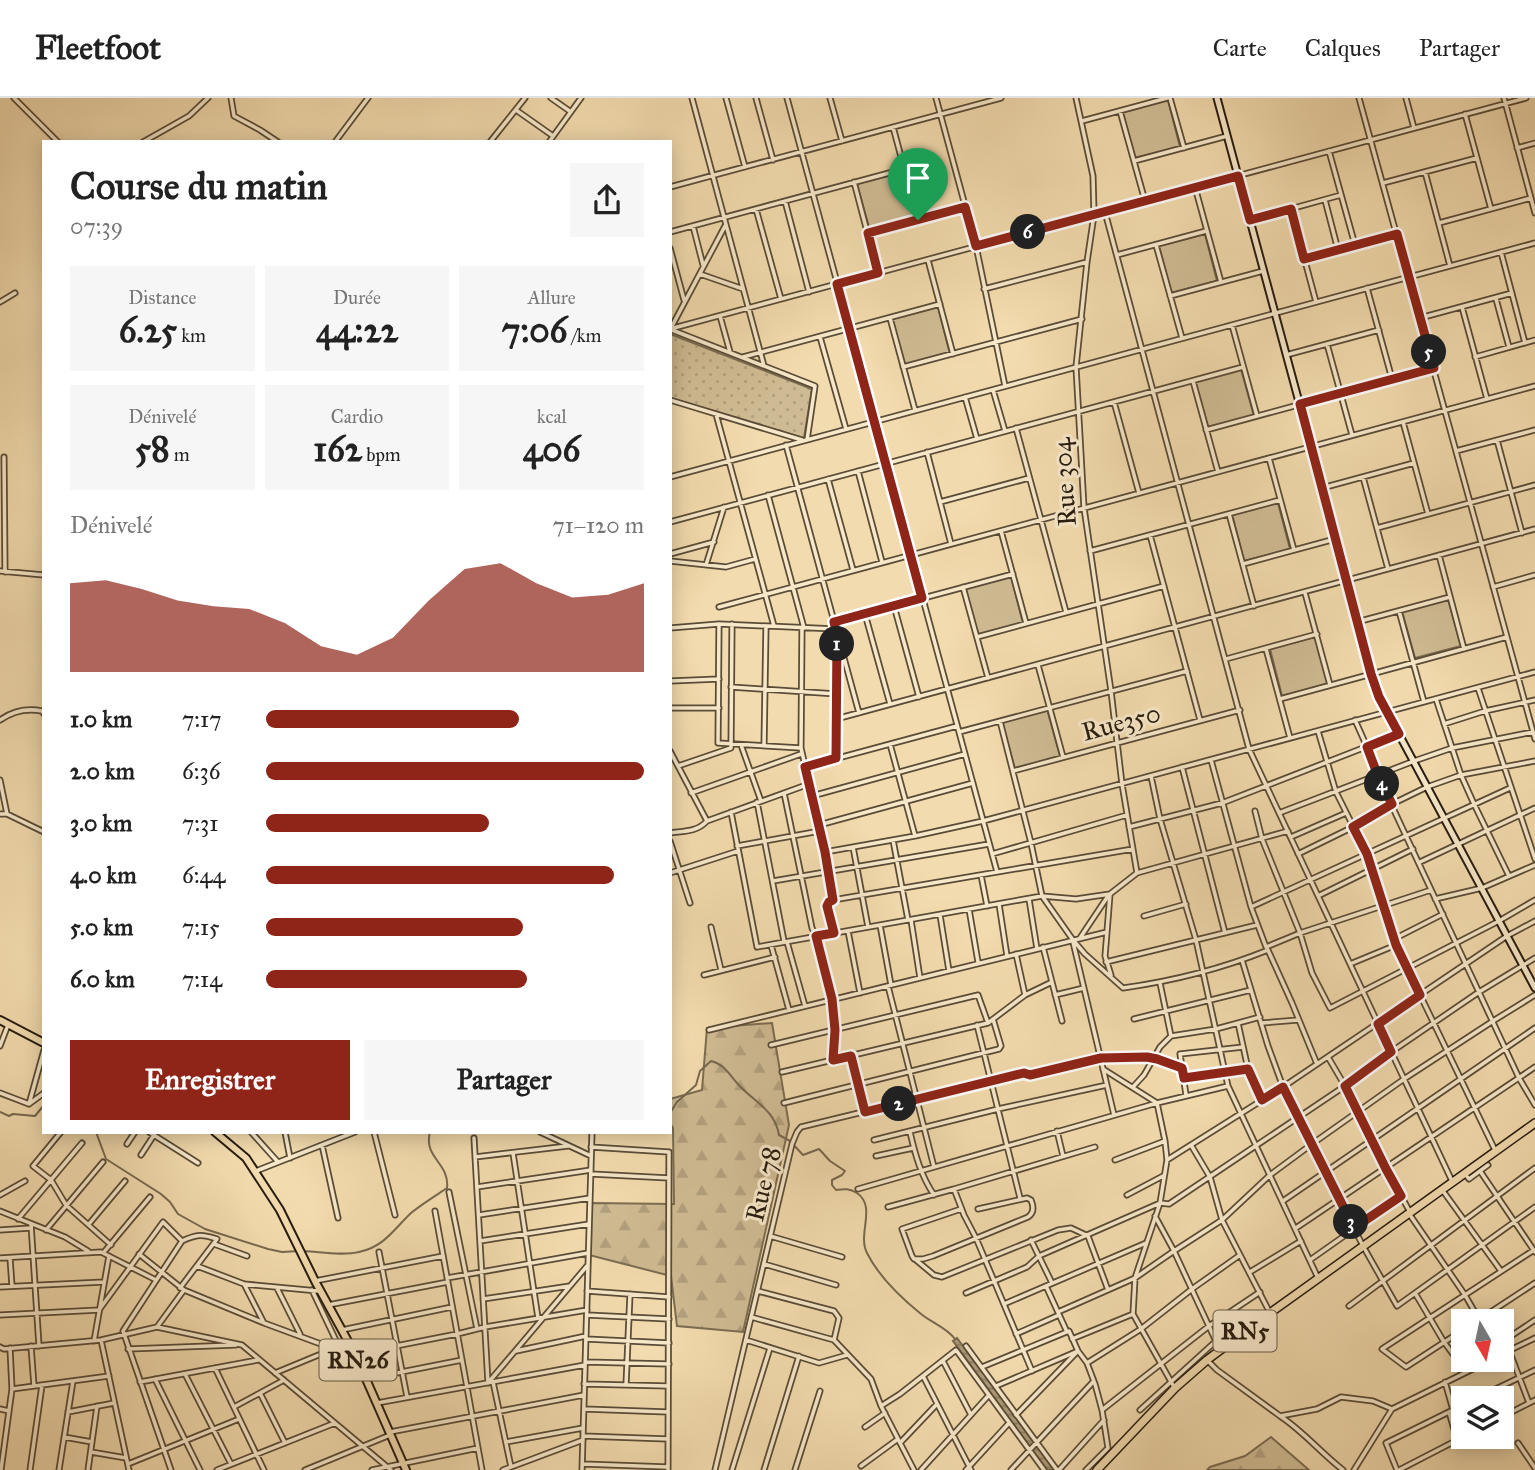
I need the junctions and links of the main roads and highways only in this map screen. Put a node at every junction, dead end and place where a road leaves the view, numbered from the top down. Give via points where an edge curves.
1 (0, 1020) edge
2 (42, 1042) edge
3 (1535, 1123) edge
4 (218, 1134) edge
5 (406, 1470) edge
6 (1097, 1470) edge

1 - 2 main road
3 - 6 highway, RN5 via 1173,1385
4 - 5 main road, RN26 via 246,1158 280,1210 356,1355

